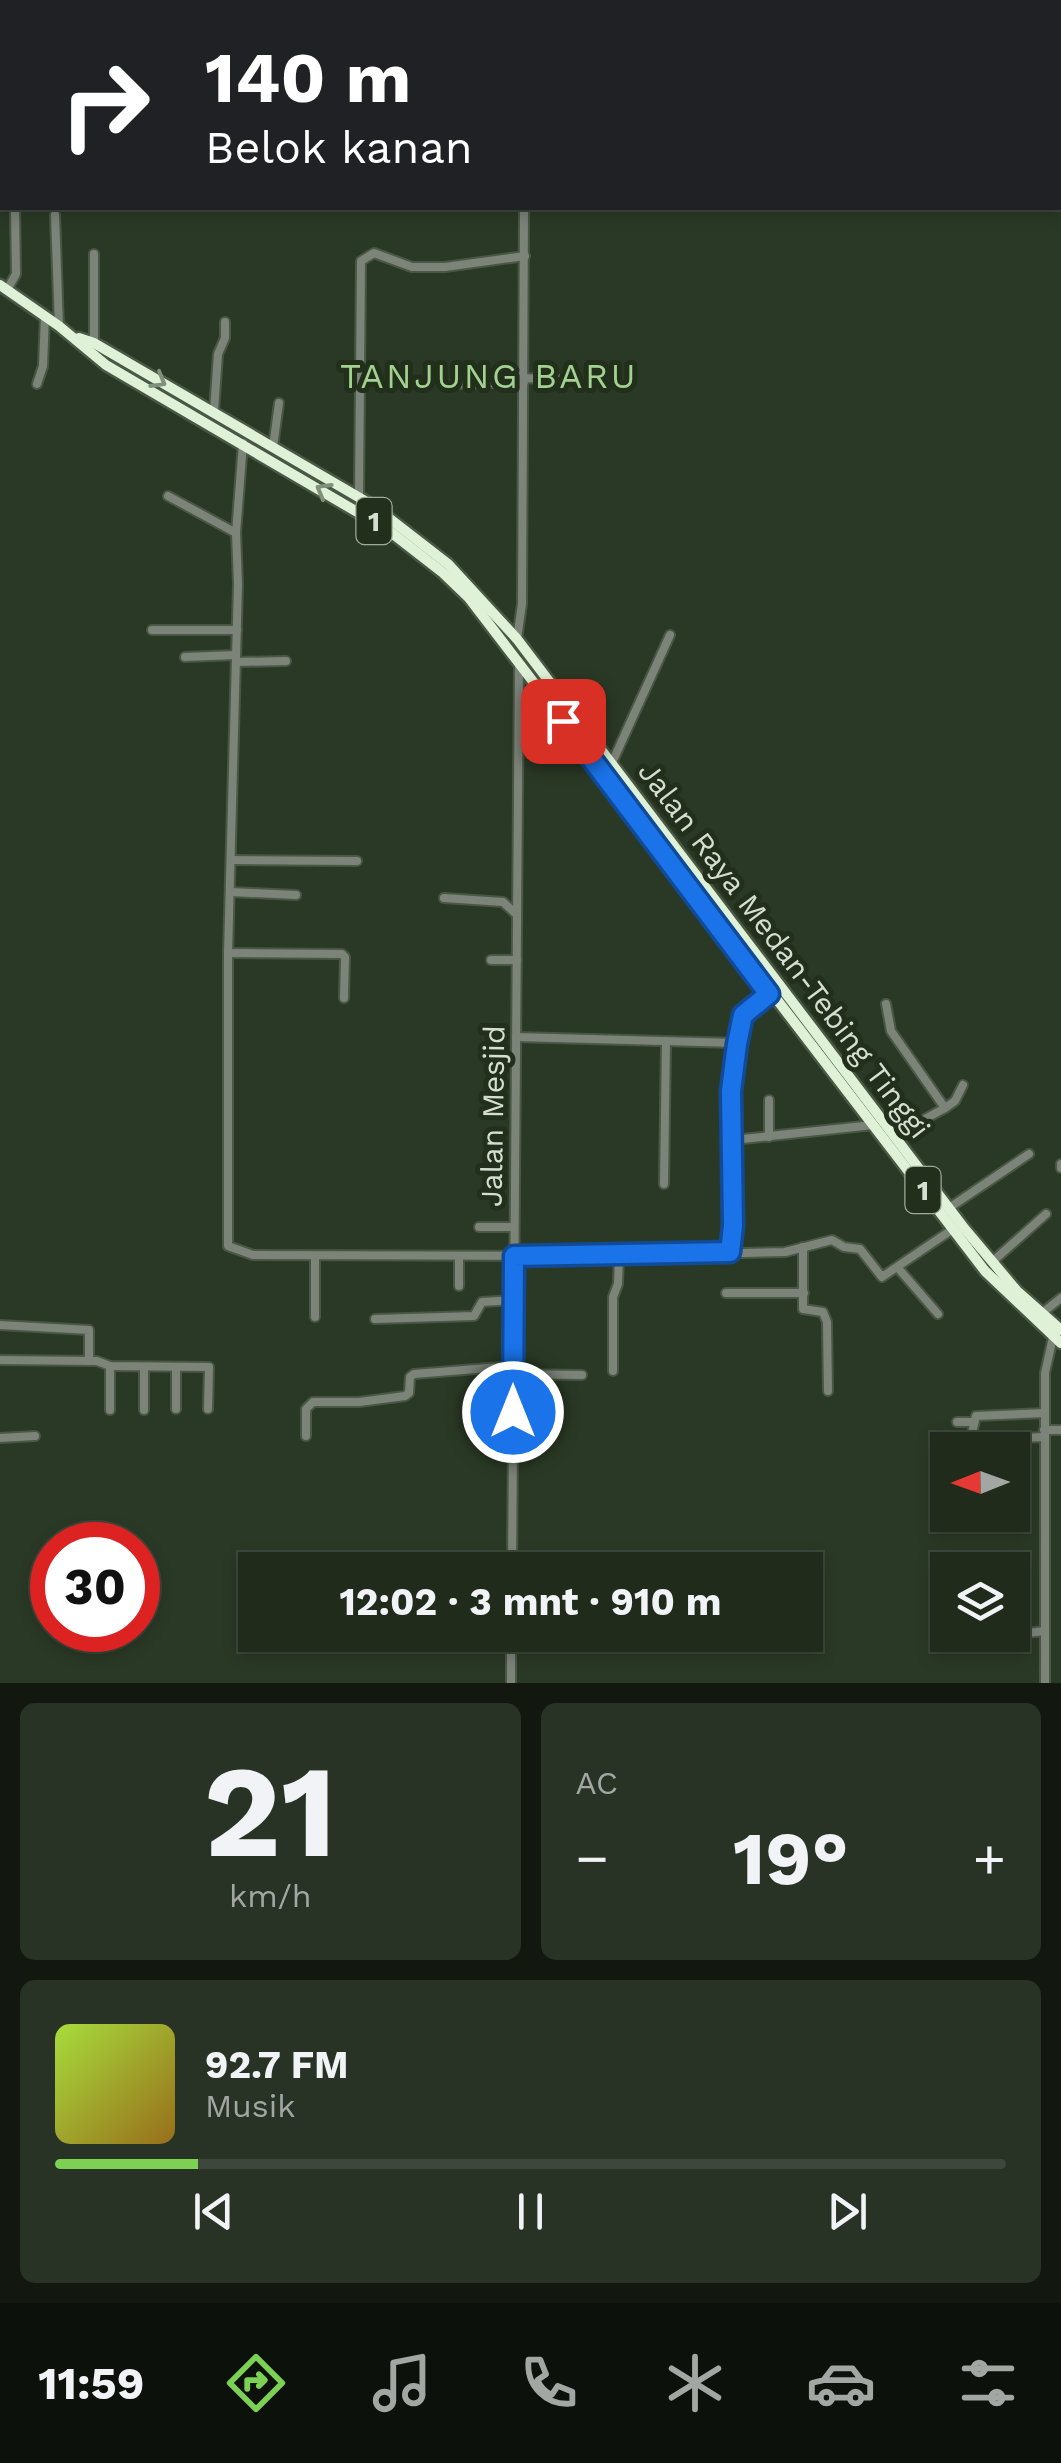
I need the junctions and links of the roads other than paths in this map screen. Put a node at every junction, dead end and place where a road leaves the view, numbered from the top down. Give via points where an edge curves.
1 (15, 210) edge
2 (524, 210) edge
3 (55, 215) dead end
4 (94, 254) dead end
5 (524, 256) junction
6 (4, 288) edge
7 (45, 316) junction
8 (225, 322) dead end
9 (59, 326) junction
10 (73, 336) junction
11 (94, 343) junction
12 (524, 380) junction
13 (564, 380) dead end
14 (37, 384) dead end
15 (453, 384) dead end
16 (279, 403) dead end
17 (214, 411) junction
18 (243, 443) junction
19 (273, 446) junction
20 (358, 495) junction
21 (168, 496) dead end
22 (236, 533) junction
23 (152, 630) dead end
24 (236, 630) junction
25 (670, 634) dead end
26 (516, 639) junction
27 (185, 656) dead end
28 (236, 658) junction
29 (286, 661) dead end
30 (518, 663) junction
31 (611, 765) junction
32 (232, 860) junction
33 (357, 861) dead end
34 (231, 892) junction
35 (296, 896) dead end
36 (444, 898) dead end
37 (515, 912) junction
38 (228, 953) junction
39 (491, 960) dead end
40 (517, 960) junction
41 (769, 994) junction
42 (344, 998) dead end
43 (886, 1004) dead end
44 (801, 1023) junction
45 (516, 1036) junction
46 (666, 1041) junction
47 (737, 1044) junction
48 (962, 1085) dead end
49 (769, 1100) dead end
50 (945, 1108) junction
51 (873, 1126) junction
52 (894, 1136) junction
53 (769, 1137) junction
54 (733, 1140) junction
55 (1029, 1154) dead end
56 (664, 1184) dead end
57 (949, 1208) junction
58 (1046, 1214) dead end
59 (514, 1226) junction
60 (478, 1227) dead end
61 (952, 1228) junction
62 (803, 1247) junction
63 (730, 1252) junction
64 (315, 1256) junction
65 (459, 1256) junction
66 (514, 1256) junction
67 (619, 1256) junction
68 (992, 1262) junction
69 (898, 1268) junction
70 (459, 1286) dead end
71 (726, 1293) dead end
72 (804, 1293) junction
73 (1061, 1298) edge
74 (514, 1300) junction
75 (938, 1314) dead end
76 (315, 1317) dead end
77 (1038, 1317) junction
78 (375, 1318) dead end
79 (0, 1325) edge
80 (1058, 1337) edge
81 (0, 1360) edge
82 (89, 1361) junction
83 (110, 1366) junction
84 (144, 1367) junction
85 (176, 1367) junction
86 (513, 1370) junction
87 (613, 1371) dead end
88 (582, 1375) dead end
89 (828, 1391) dead end
90 (176, 1408) dead end
91 (208, 1409) dead end
92 (110, 1410) dead end
93 (144, 1410) dead end
94 (1045, 1413) junction
95 (957, 1422) dead end
96 (973, 1422) junction
97 (1061, 1430) edge
98 (972, 1432) edge
99 (1044, 1433) junction
100 (1030, 1434) edge
101 (35, 1436) dead end
102 (306, 1436) dead end
103 (0, 1438) edge
104 (512, 1552) edge
105 (1044, 1631) junction
106 (1030, 1633) edge
107 (511, 1652) edge
108 (511, 1683) edge
109 (1045, 1683) edge

1 - 6 street via 16,274
2 - 5 street
3 - 9 street
4 - 11 street
5 - 12 street
5 - 20 street via 445,267 404,266 374,253 361,261
6 - 7 highway, Jalan Raya Medan-Tebing Tinggi / 1
7 - 9 highway, Jalan Raya Medan-Tebing Tinggi / 1
7 - 14 street
8 - 17 street
9 - 10 highway, Jalan Raya Medan-Tebing Tinggi / 1
10 - 11 highway, Jalan Raya Medan-Tebing Tinggi / 1
10 - 18 highway, Jalan Raya Medan-Tebing Tinggi / 1 via 106,364
11 -> 17 highway, Jalan Raya Medan-Tebing Tinggi / 1
12 - 13 street
12 - 15 street
12 - 26 street
16 - 19 street
17 - 19 highway, Jalan Raya Medan-Tebing Tinggi / 1
18 - 22 street
30 -> 18 highway, Jalan Raya Medan-Tebing Tinggi / 1 via 469,598 427,560 346,502
19 - 20 highway, Jalan Raya Medan-Tebing Tinggi / 1
20 - 26 highway, Jalan Raya Medan-Tebing Tinggi / 1 via 448,564
21 - 22 street
22 - 24 street
23 - 24 street
24 - 28 street
25 - 31 street
26 - 31 highway, Jalan Raya Medan-Tebing Tinggi / 1
27 - 28 street
28 - 29 street
28 - 32 street
30 - 37 street, Jalan Mesjid
30 - 41 highway, Jalan Raya Medan-Tebing Tinggi / 1
31 - 44 highway, Jalan Raya Medan-Tebing Tinggi / 1
32 - 33 street
32 - 34 street
34 - 35 street
34 - 38 street
36 - 37 street via 504,902
37 - 40 street, Jalan Mesjid
38 - 42 street via 342,954
38 - 64 street via 228,1246 253,1255
39 - 40 street
40 - 45 street, Jalan Mesjid
41 - 44 highway, Jalan Raya Medan-Tebing Tinggi / 1
41 - 47 street via 743,1015
43 - 50 street via 890,1031
44 - 51 highway, Jalan Raya Medan-Tebing Tinggi / 1
44 - 52 highway, Jalan Raya Medan-Tebing Tinggi / 1
45 - 46 street
45 - 59 street, Jalan Mesjid
46 - 47 street
46 - 56 street
47 - 54 street
48 - 50 street
49 - 53 street
50 - 52 street
51 - 53 street
51 - 61 highway, Jalan Raya Medan-Tebing Tinggi / 1
52 - 57 highway, Jalan Raya Medan-Tebing Tinggi / 1
53 - 54 street
54 - 63 street
55 - 57 street
57 - 68 highway, Jalan Raya Medan-Tebing Tinggi / 1
58 - 68 street
59 - 60 street
59 - 66 street, Jalan Mesjid
61 - 69 street
61 - 77 highway, Jalan Raya Medan-Tebing Tinggi / 1 via 985,1271
62 - 63 street
62 - 69 street via 836,1240 860,1250 882,1277
62 - 72 street
63 - 67 street
64 - 65 street
64 - 76 street
65 - 66 street
65 - 70 street
66 - 67 street
66 - 74 street, Jalan Mesjid
67 - 87 street
68 - 77 highway, Jalan Raya Medan-Tebing Tinggi / 1
69 - 75 street
71 - 72 street
72 - 89 street via 804,1311 826,1316
73 - 77 street
74 - 78 street via 482,1302 474,1316
74 - 86 street, Jalan Mesjid
77 - 80 highway, Jalan Raya Medan-Tebing Tinggi / 1
79 - 82 street via 89,1330
80 - 94 street via 1046,1361
81 - 82 street
82 - 83 street
83 - 84 street
83 - 92 street
84 - 85 street
84 - 93 street
85 - 90 street
85 - 91 street via 209,1367
86 - 88 street
86 - 102 street via 414,1374 405,1396 313,1402 306,1408
86 - 104 street, Jalan Mesjid
94 - 96 street via 976,1416
94 - 99 street
95 - 96 street
96 - 98 street
97 - 99 street
99 - 100 street
99 - 105 street
101 - 103 street
105 - 106 street
105 - 109 street
107 - 108 street

